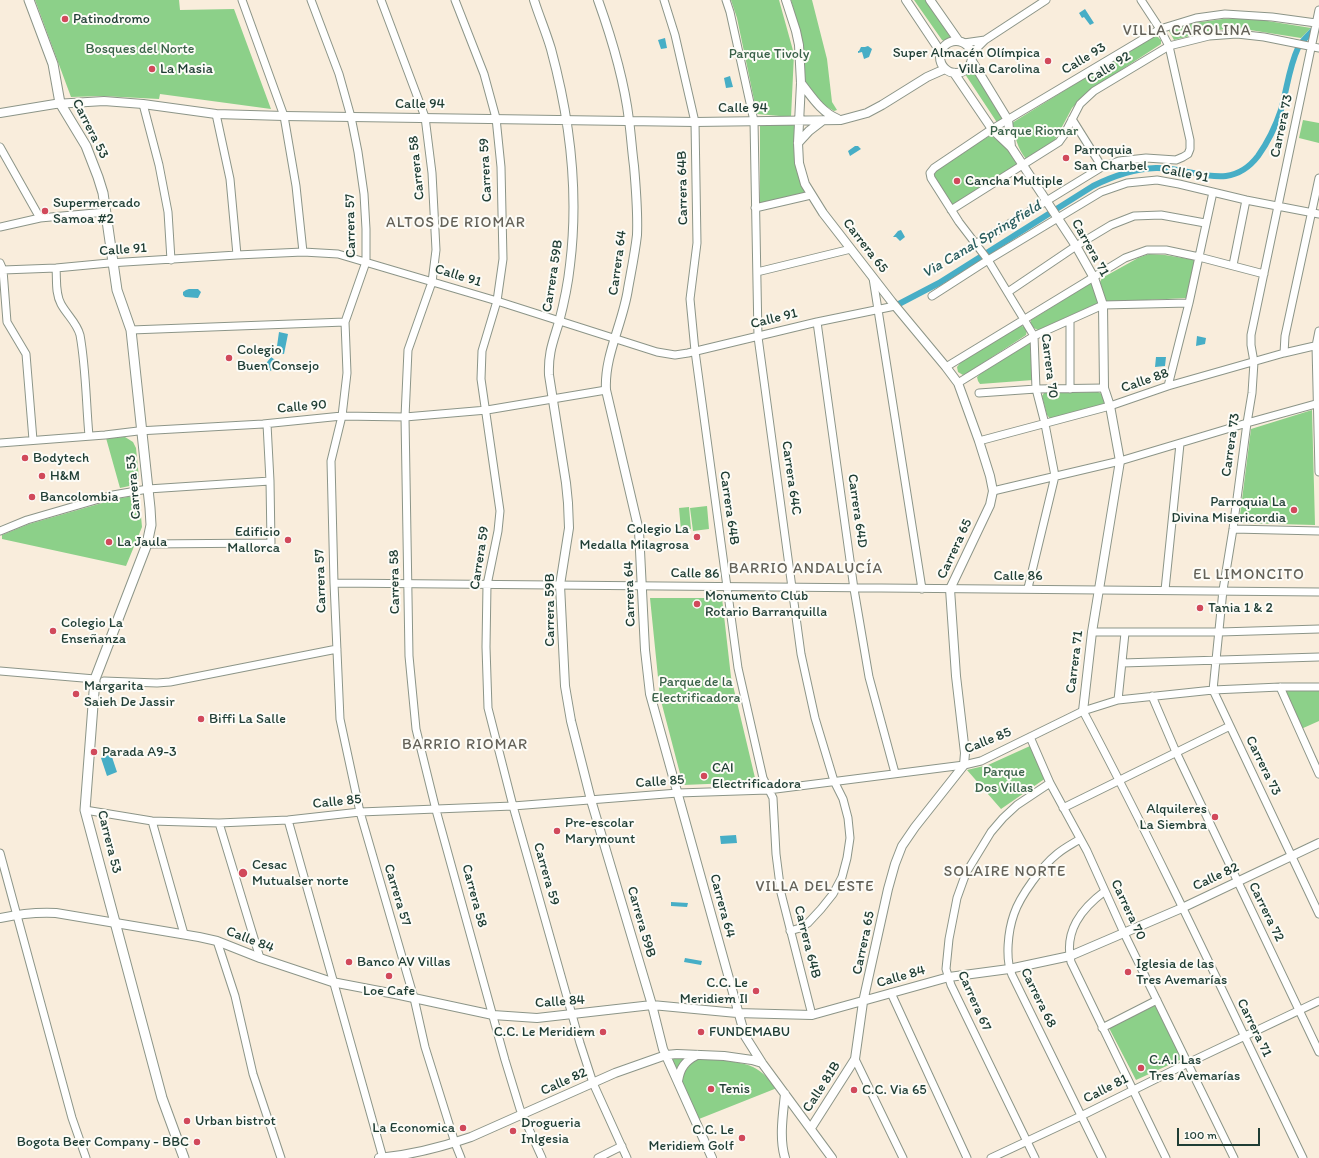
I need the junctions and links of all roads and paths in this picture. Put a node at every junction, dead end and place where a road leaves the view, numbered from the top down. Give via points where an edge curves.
1 (30, 0) edge
2 (242, 0) edge
3 (311, 0) edge
4 (381, 0) edge
5 (455, 0) edge
6 (534, 0) edge
7 (598, 0) edge
8 (664, 0) edge
9 (726, 0) edge
10 (786, 0) edge
11 (906, 0) edge
12 (930, 0) edge
13 (1046, 0) edge
14 (1141, 0) edge
15 (1319, 10) edge
16 (1315, 27) junction
17 (1160, 29) junction
18 (985, 40) junction
19 (961, 42) junction
20 (1169, 46) junction
21 (1313, 46) edge
22 (940, 55) junction
23 (972, 57) junction
24 (945, 69) junction
25 (954, 73) junction
26 (927, 76) junction
27 (801, 83) junction
28 (814, 100) junction
29 (60, 103) junction
30 (144, 104) junction
31 (800, 105) junction
32 (0, 113) edge
33 (216, 114) junction
34 (284, 116) junction
35 (351, 117) junction
36 (425, 117) junction
37 (496, 118) junction
38 (566, 119) junction
39 (1072, 119) junction
40 (629, 120) junction
41 (841, 120) junction
42 (1008, 120) junction
43 (754, 121) junction
44 (822, 121) junction
45 (695, 122) junction
46 (799, 122) junction
47 (992, 129) junction
48 (798, 143) junction
49 (0, 147) edge
50 (1011, 147) junction
51 (1022, 166) junction
52 (1102, 167) junction
53 (930, 173) joint
54 (1319, 178) edge
55 (1213, 192) junction
56 (811, 196) junction
57 (1246, 200) junction
58 (1048, 203) junction
59 (1279, 206) junction
60 (755, 208) junction
61 (951, 210) junction
62 (106, 212) junction
63 (1311, 212) junction
64 (1319, 214) edge
65 (1056, 216) junction
66 (40, 218) junction
67 (1205, 223) junction
68 (0, 227) edge
69 (977, 246) junction
70 (1076, 246) junction
71 (851, 249) junction
72 (303, 252) junction
73 (237, 255) junction
74 (1199, 256) junction
75 (987, 258) junction
76 (171, 260) junction
77 (366, 262) junction
78 (113, 263) junction
79 (1233, 265) junction
80 (2, 267) edge
81 (56, 268) junction
82 (757, 272) junction
83 (1264, 274) junction
84 (873, 277) junction
85 (1094, 278) junction
86 (432, 282) junction
87 (1008, 292) junction
88 (932, 296) dead end
89 (497, 301) junction
90 (1188, 303) junction
91 (1103, 305) junction
92 (895, 306) junction
93 (878, 310) junction
94 (1025, 319) junction
95 (1070, 320) junction
96 (346, 322) junction
97 (559, 322) junction
98 (817, 322) junction
99 (131, 330) junction
100 (1319, 331) edge
101 (1034, 336) junction
102 (758, 337) junction
103 (616, 340) junction
104 (1317, 345) edge
105 (695, 351) junction
106 (1284, 353) junction
107 (1254, 362) junction
108 (946, 366) junction
109 (958, 383) junction
110 (1168, 386) junction
111 (1104, 388) junction
112 (1036, 389) junction
113 (1070, 389) junction
114 (606, 390) junction
115 (979, 393) dead end
116 (553, 398) junction
117 (1318, 404) edge
118 (1110, 406) junction
119 (487, 410) junction
120 (342, 416) junction
121 (405, 417) junction
122 (1247, 423) junction
123 (267, 424) junction
124 (1046, 424) junction
125 (142, 431) junction
126 (89, 436) junction
127 (32, 440) junction
128 (979, 441) junction
129 (0, 443) edge
130 (1180, 444) junction
131 (1120, 461) junction
132 (1319, 472) edge
133 (1055, 476) junction
134 (270, 481) junction
135 (148, 489) junction
136 (993, 491) junction
137 (1233, 529) junction
138 (0, 531) edge
139 (1319, 531) edge
140 (147, 544) junction
141 (334, 583) junction
142 (408, 584) junction
143 (487, 585) junction
144 (560, 586) junction
145 (642, 586) junction
146 (727, 587) junction
147 (793, 588) junction
148 (854, 588) junction
149 (1028, 588) junction
150 (922, 589) junction
151 (950, 589) junction
152 (1099, 590) junction
153 (1165, 590) junction
154 (1223, 590) junction
155 (1319, 592) edge
156 (1319, 629) edge
157 (1092, 632) junction
158 (1220, 632) junction
159 (1126, 633) junction
160 (337, 649) junction
161 (1319, 657) edge
162 (1216, 660) junction
163 (1122, 663) junction
164 (0, 671) edge
165 (100, 680) junction
166 (1280, 687) junction
167 (1319, 687) edge
168 (1214, 690) junction
169 (1152, 696) junction
170 (1118, 700) junction
171 (1082, 711) junction
172 (1230, 726) junction
173 (1030, 737) junction
174 (1176, 752) junction
175 (964, 764) junction
176 (894, 773) junction
177 (1319, 774) edge
178 (1119, 780) junction
179 (834, 781) junction
180 (1050, 783) junction
181 (768, 790) junction
182 (678, 793) junction
183 (591, 800) junction
184 (513, 806) junction
185 (1064, 808) junction
186 (85, 810) junction
187 (436, 810) junction
188 (360, 812) junction
189 (288, 820) junction
190 (152, 822) junction
191 (219, 823) junction
192 (1080, 839) junction
193 (1319, 843) edge
194 (0, 853) edge
195 (1291, 856) junction
196 (1237, 881) junction
197 (1105, 892) junction
198 (1182, 908) junction
199 (16, 914) junction
200 (1319, 914) edge
201 (0, 918) edge
202 (115, 922) junction
203 (790, 931) junction
204 (1124, 933) junction
205 (184, 934) junction
206 (217, 941) junction
207 (1070, 956) junction
208 (260, 958) junction
209 (1009, 969) junction
210 (948, 978) junction
211 (332, 982) junction
212 (891, 993) junction
213 (414, 998) junction
214 (1157, 1000) junction
215 (1319, 1001) edge
216 (863, 1002) junction
217 (652, 1005) junction
218 (1299, 1011) junction
219 (738, 1013) junction
220 (493, 1015) junction
221 (572, 1015) junction
222 (812, 1015) junction
223 (1102, 1028) junction
224 (1244, 1036) junction
225 (1319, 1052) edge
226 (666, 1055) junction
227 (697, 1055) junction
228 (855, 1059) junction
229 (762, 1063) junction
230 (1188, 1063) junction
231 (678, 1081) junction
232 (593, 1083) junction
233 (1133, 1090) junction
234 (785, 1094) junction
235 (522, 1114) junction
236 (1081, 1116) junction
237 (811, 1128) junction
238 (1027, 1141) junction
239 (455, 1143) junction
240 (622, 1146) junction
241 (86, 1158) edge
242 (184, 1158) edge
243 (281, 1158) edge
244 (379, 1158) edge
245 (383, 1158) edge
246 (461, 1158) edge
247 (542, 1158) edge
248 (598, 1158) edge
249 (627, 1158) edge
250 (712, 1158) edge
251 (785, 1158) edge
252 (832, 1158) edge
253 (903, 1158) edge
254 (967, 1158) edge
255 (991, 1158) edge
256 (1035, 1158) edge
257 (1102, 1158) edge
258 (1166, 1158) edge
259 (1234, 1158) edge
260 (1303, 1158) edge

1 - 29 main road, Carrera 53 via 53,64
2 - 34 street
3 - 35 street, Carrera 57 via 339,74
4 - 36 street, Carrera 58
5 - 37 street, Carrera 59 via 484,74
6 - 38 street, Carrera 59B via 551,48
7 - 40 street, Carrera 64 via 611,35
8 - 45 street, Carrera 64B via 675,35
9 - 43 street, Carrera 64C
10 - 27 street, Carrera 65 via 799,45
11 - 22 street
12 - 19 street
13 - 18 street
14 - 17 street
15 - 16 street, Carrera 73
16 - 17 street, Calle 93 via 1272,17 1225,14 1196,18
16 - 21 street, Carrera 73
17 - 20 street
17 - 42 street, Calle 93
18 - 19 street
18 - 23 street
19 - 22 street via 950,42 941,48
19 - 23 street
20 - 21 street, Calle 92 via 1209,36 1237,34
20 - 39 street, Calle 92 via 1094,91 1080,104
20 - 52 street via 1190,140 1188,154 1176,160 1146,158 1119,161
21 - 59 street, Carrera 73
22 - 24 street via 940,63
22 - 26 street, Calle 94
23 - 25 street via 965,69
23 - 42 street, Carrera 71
24 - 25 street
24 - 26 street, Calle 94
25 - 47 street, Carrera 71
26 - 41 street, Calle 94 via 867,113
27 - 28 street
27 - 31 street, Carrera 65
28 - 31 street
28 - 41 street via 826,113
29 - 30 street, Calle 94 via 104,101
29 - 32 street, Calle 94
29 - 62 main road, Carrera 53 via 93,161
30 - 33 street, Calle 94
30 - 76 street via 168,212
31 - 46 street, Carrera 65
33 - 34 street, Calle 94
33 - 73 street via 230,179
34 - 35 street, Calle 94
34 - 72 street via 296,186
35 - 36 street, Calle 94
35 - 77 street, Carrera 57 via 364,194
36 - 37 street, Calle 94
36 - 86 street, Carrera 58 via 432,173 436,250
37 - 38 street, Calle 94
37 - 89 street, Carrera 59 via 501,167 503,259
38 - 40 street, Calle 94
38 - 97 street, Carrera 59B via 573,165 574,221 568,283
39 - 51 street, Calle 92 via 1058,142
39 - 52 street
40 - 45 street, Calle 94
40 - 103 street, Carrera 64 via 637,196 637,235 627,298
41 - 44 street, Calle 94
42 - 47 street, Calle 93
42 - 50 street, Carrera 71
43 - 45 street, Calle 94
43 - 46 street, Calle 94
43 - 60 street, Carrera 64C
44 - 46 street, Calle 94
44 - 48 street
45 - 105 street, Carrera 64B via 697,243 690,299
46 - 48 street, Carrera 65
47 - 50 street, Carrera 71
47 - 53 street, Calle 93
48 - 56 street, Carrera 65 via 801,174
49 - 66 street
50 - 51 street, Carrera 71
51 - 58 street, Carrera 71
51 - 61 street, Calle 92
52 - 58 street
53 - 61 street, Carrera 70
54 - 63 street
55 - 57 street, Calle 91
55 - 65 street, Calle 91 via 1157,180 1127,183 1101,192
55 - 67 street
56 - 60 street
56 - 71 street, Carrera 65
57 - 59 street, Calle 91
57 - 79 street
58 - 65 street, Carrera 71
58 - 69 street via 981,241
59 - 63 street, Calle 91
59 - 83 street, Carrera 73
60 - 82 street, Carrera 64C
61 - 69 street, Carrera 70
62 - 66 street
62 - 78 main road, Carrera 53
63 - 64 street, Calle 91
63 - 106 street via 1285,336
65 - 70 street, Carrera 71
65 - 75 street, Calle 91
66 - 68 street
67 - 70 street via 1161,215 1134,216 1111,225
67 - 74 street
69 - 75 street, Carrera 70
70 - 85 street, Carrera 71
70 - 87 street
71 - 82 street
71 - 84 street, Carrera 65
72 - 73 street, Calle 91
72 - 77 street, Calle 91 via 338,254
73 - 76 street, Calle 91
74 - 79 street
74 - 85 street via 1166,250 1147,250 1126,258
74 - 90 street
75 - 87 street, Carrera 70
75 - 88 street, Calle 91
76 - 78 street, Calle 91
77 - 86 street, Calle 91
77 - 96 street, Carrera 57
78 - 81 street, Calle 91
78 - 99 main road, Carrera 53 via 117,290
79 - 83 street
80 - 81 street, Calle 91
80 - 127 street via 7,322 26,354
81 - 126 street via 57,294 80,335
82 - 102 street, Carrera 64C
83 - 107 street, Carrera 73 via 1251,335
84 - 92 street, Carrera 65
84 - 93 street
85 - 91 street, Carrera 71
85 - 94 street
86 - 89 street, Calle 91
86 - 121 street, Carrera 58 via 408,350
87 - 94 street, Carrera 70
89 - 97 street, Calle 91
89 - 119 street, Carrera 59 via 482,351 482,379
90 - 91 street
90 - 110 street
91 - 95 street
91 - 111 street, Carrera 71
92 - 93 street, Calle 91
92 - 108 street, Carrera 65
93 - 98 street, Calle 91
93 - 150 street
94 - 101 street, Carrera 70
94 - 108 street
95 - 101 street
95 - 113 street
96 - 99 street
96 - 120 street, Carrera 57 via 347,373
97 - 103 street, Calle 91
97 - 116 street, Carrera 59B via 549,363
98 - 102 street, Calle 91
98 - 148 street, Carrera 64D
99 - 125 main road, Carrera 53
100 - 104 street
101 - 109 street
101 - 112 street, Carrera 70
102 - 105 street, Calle 91
102 - 147 street, Carrera 64C
103 - 105 street, Calle 91 via 674,355
103 - 114 street, Carrera 64 via 606,369
104 - 106 street, Calle 88
104 - 117 street
105 - 146 street, Carrera 64B
106 - 107 street, Calle 88
107 - 110 street, Calle 88
107 - 122 street, Carrera 73
108 - 109 street, Carrera 65
109 - 128 street, Carrera 65
110 - 118 street, Calle 88
111 - 113 street
111 - 118 street, Carrera 71
112 - 113 street
112 - 115 street
112 - 124 street, Carrera 70
114 - 116 street, Calle 90
114 - 145 street, Carrera 64 via 639,531
116 - 119 street, Calle 90
116 - 144 street, Carrera 59B via 568,503 568,528
117 - 122 street
117 - 132 street
118 - 124 street, Calle 88
118 - 131 street, Carrera 71
119 - 121 street, Calle 90
119 - 143 street, Carrera 59 via 500,511
120 - 121 street, Calle 90
120 - 123 street, Calle 90
120 - 141 street, Carrera 57 via 331,461
121 - 142 street, Carrera 58
122 - 130 street
122 - 137 street, Carrera 73
123 - 125 street, Calle 90
123 - 134 street
124 - 128 street, Calle 88
124 - 133 street, Carrera 70
125 - 126 street, Calle 90
125 - 135 main road, Carrera 53
126 - 127 street, Calle 90
127 - 129 street, Calle 90
128 - 136 street, Carrera 65
130 - 131 street
130 - 153 street
131 - 133 street
131 - 152 street, Carrera 71
133 - 136 street
133 - 149 street, Carrera 70
134 - 135 street
134 - 140 street via 271,543
135 - 138 street via 112,495 26,520
135 - 140 main road, Carrera 53 via 151,525
136 - 151 street, Carrera 65 via 990,504
137 - 139 street
137 - 154 street, Carrera 73
140 - 165 main road, Carrera 53
141 - 142 street, Calle 86
141 - 160 street, Carrera 57
142 - 143 street, Calle 86
142 - 187 street, Carrera 58 via 409,656 416,729
143 - 144 street, Calle 86
143 - 184 street, Carrera 59 via 488,708
144 - 145 street, Calle 86
144 - 183 street, Carrera 59B via 564,686
145 - 146 street, Calle 86
145 - 182 street, Carrera 64 via 650,694
146 - 147 street, Calle 86
146 - 181 street, Carrera 64B via 738,668
147 - 148 street, Calle 86
147 - 179 street, Carrera 64C via 801,654 815,718
148 - 150 street, Calle 86
148 - 176 street, Carrera 64D via 869,677
149 - 151 street, Calle 86
149 - 152 street, Calle 86
150 - 151 street, Calle 86
151 - 175 street, Carrera 65
152 - 153 street, Calle 86
152 - 157 street, Carrera 71
153 - 154 street, Calle 86
154 - 155 street, Calle 86
154 - 158 street, Carrera 73
156 - 158 street
157 - 159 street
157 - 171 street, Carrera 71
158 - 159 street
158 - 162 street, Carrera 73
159 - 163 street
160 - 165 street via 170,682
160 - 188 street, Carrera 57 via 340,719
161 - 162 street
162 - 163 street
162 - 168 street, Carrera 73
163 - 170 street
164 - 165 street
165 - 186 main road, Carrera 53
166 - 167 street, Calle 85
166 - 168 street, Calle 85
166 - 177 street
168 - 169 street, Calle 85
168 - 172 street, Carrera 73
169 - 170 street, Calle 85
169 - 174 street, Carrera 72
170 - 171 street, Calle 85
171 - 173 street, Calle 85
171 - 178 street, Carrera 71
172 - 174 street
172 - 195 street, Carrera 73
173 - 175 street, Calle 85 via 981,761
173 - 180 street, Carrera 70
174 - 178 street
174 - 196 street, Carrera 72
175 - 176 street, Calle 85
175 - 216 street, Carrera 65 via 902,846 888,889
176 - 179 street, Calle 85
178 - 185 street
178 - 198 street, Carrera 71
179 - 181 street, Calle 85
179 - 203 street, Carrera 64C via 843,799 850,838 842,877 829,899 808,923
180 - 185 street, Carrera 70
180 - 210 street, Carrera 67 via 1017,805 1003,818 990,832 966,873 957,898 950,931 946,969
181 - 182 street, Calle 85
181 - 203 street, Carrera 64B via 773,798 776,854 781,893
182 - 183 street, Calle 85
182 - 219 street, Carrera 64
183 - 184 street, Calle 85
183 - 217 street, Carrera 59B
184 - 187 street, Calle 85
184 - 221 street, Carrera 59
185 - 192 street, Carrera 70
186 - 190 street, Calle 85
186 - 202 main road, Carrera 53
187 - 188 street, Calle 85
187 - 220 street, Carrera 58
188 - 189 street, Calle 85
188 - 213 street, Carrera 57
189 - 191 street, Calle 85
189 - 211 street
190 - 191 street, Calle 85
190 - 205 street
191 - 208 street
192 - 197 street, Carrera 70
192 - 209 street, Carrera 68 via 1056,854 1032,881 1021,901 1014,914 1010,933
193 - 195 street, Calle 82
194 - 199 street
195 - 196 street, Calle 82
195 - 200 street, Carrera 73
196 - 198 street, Calle 82
196 - 218 street, Carrera 72
197 - 204 street, Carrera 70
197 - 207 street via 1093,900 1079,917 1070,936
198 - 204 street, Calle 82
198 - 224 street, Carrera 71
199 - 201 street, Calle 84
199 - 202 street, Calle 84 via 56,912
199 - 241 street via 72,1118
202 - 205 street, Calle 84
202 - 242 main road, Carrera 53 via 162,1098
203 - 222 street, Carrera 64B
204 - 207 street, Calle 84
204 - 214 street, Carrera 70
205 - 206 street, Calle 84
206 - 208 street, Calle 84
206 - 243 street via 235,996 253,1074
207 - 209 street, Calle 84
207 - 223 street
208 - 211 street, Calle 84
209 - 210 street, Calle 84
209 - 236 street, Carrera 68
210 - 212 street, Calle 84
210 - 238 street, Carrera 67
211 - 213 street, Calle 84
211 - 245 street
212 - 216 street, Calle 84
212 - 254 street
213 - 220 street, Calle 84
213 - 239 street, Carrera 57 via 425,1047
214 - 223 street
214 - 230 street, Carrera 70
215 - 218 street, Calle 81
216 - 222 street, Calle 84
216 - 228 street, Carrera 65
217 - 219 street, Calle 84
217 - 221 street, Calle 84
217 - 226 street, Carrera 59B
218 - 224 street, Calle 81
218 - 225 street, Carrera 72
219 - 222 street, Calle 84
219 - 229 street, Carrera 64 via 745,1036
220 - 221 street, Calle 84 via 537,1018
220 - 235 street, Carrera 58
221 - 232 street, Carrera 59
223 - 233 street
224 - 230 street, Calle 81
224 - 260 street, Carrera 71
226 - 227 street, Calle 82
226 - 231 street, Carrera 59B
226 - 232 street, Calle 82
227 - 229 street, Calle 82
227 - 231 street via 681,1067
228 - 237 street, Calle 81B
228 - 253 street
229 - 234 street, Carrera 64
230 - 233 street, Calle 81
230 - 259 street, Carrera 70
231 - 250 street, Carrera 59B
232 - 235 street, Calle 82
232 - 240 street, Carrera 59
233 - 236 street, Calle 81
233 - 258 street
234 - 237 street, Carrera 64
234 - 251 street via 782,1124
235 - 239 street, Calle 82
235 - 247 street, Carrera 58
236 - 238 street, Calle 81
236 - 257 street, Carrera 68
237 - 252 street, Carrera 64
238 - 255 street, Calle 81
238 - 256 street, Carrera 67
239 - 245 street, Calle 82
239 - 246 street, Carrera 57
240 - 248 street
240 - 249 street, Carrera 59
244 - 245 street, Calle 82

